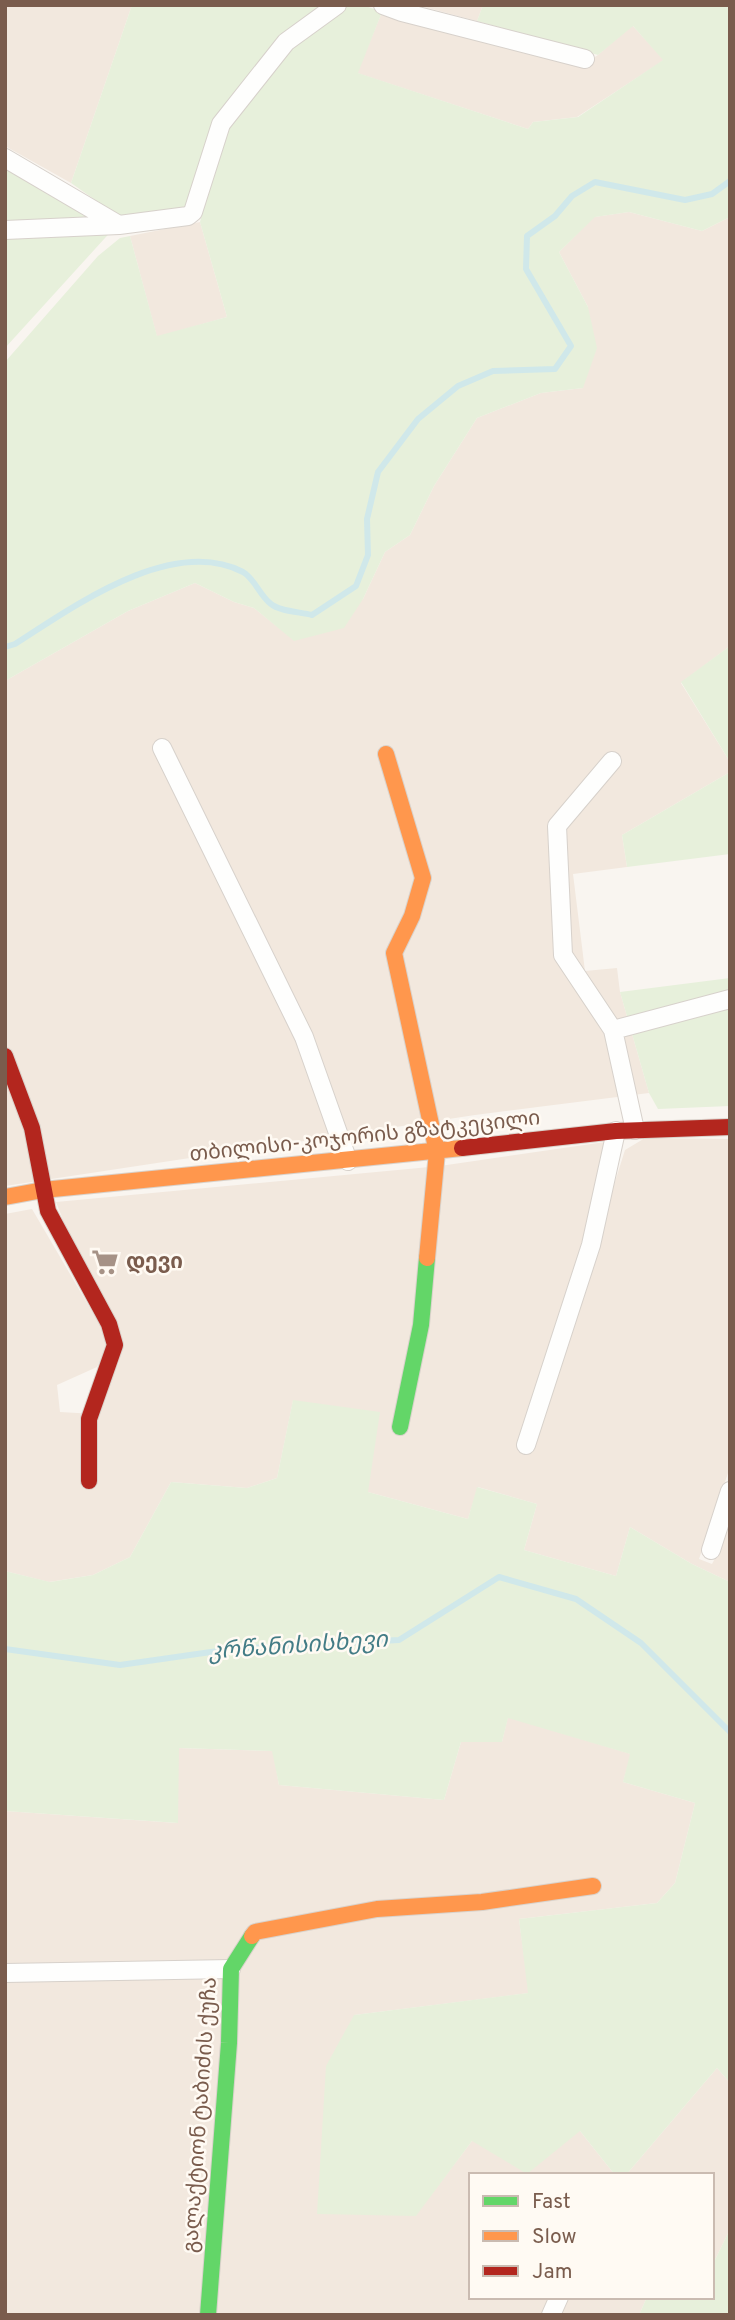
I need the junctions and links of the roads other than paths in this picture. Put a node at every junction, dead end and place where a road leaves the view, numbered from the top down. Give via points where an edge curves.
1 (337, 5) edge
2 (383, 5) edge
3 (404, 8) edge
4 (585, 59) dead end
5 (5, 158) edge
6 (119, 225) junction
7 (5, 230) edge
8 (162, 747) dead end
9 (386, 754) dead end
10 (612, 761) dead end
11 (730, 999) edge
12 (613, 1030) junction
13 (5, 1056) edge
14 (730, 1127) edge
15 (635, 1130) junction
16 (616, 1131) junction
17 (437, 1152) junction
18 (348, 1161) junction
19 (43, 1190) junction
20 (5, 1197) edge
21 (400, 1427) dead end
22 (526, 1445) dead end
23 (89, 1481) dead end
24 (730, 1491) edge
25 (711, 1550) dead end
26 (593, 1886) dead end
27 (231, 1969) junction
28 (5, 1973) edge
29 (558, 2299) edge
30 (208, 2315) edge
31 (551, 2315) edge

1 - 6 street via 286,42 221,124 193,212 180,219
2 - 3 street
3 - 4 street
5 - 6 street
6 - 7 street
8 - 18 street via 304,1037
9 - 17 street via 423,878 394,953
10 - 12 street via 557,826 563,955
11 - 12 street
12 - 15 street
13 - 19 street via 32,1128
14 - 15 street, თბილისი-კოჯორის გზატკეცილი
15 - 16 street, თბილისი-კოჯორის გზატკეცილი
16 - 17 street, თბილისი-კოჯორის გზატკეცილი
16 - 22 street via 591,1245
17 - 18 street, თბილისი-კოჯორის გზატკეცილი
17 - 21 street via 421,1325
18 - 19 street, თბილისი-კოჯორის გზატკეცილი
19 - 20 street, თბილისი-კოჯორის გზატკეცილი
19 - 23 street via 48,1211 109,1324 115,1345 89,1419
24 - 25 street
26 - 27 street, გალაქტიონ ტაბიძის ქუჩა via 482,1902 377,1909 255,1932
27 - 28 street
27 - 30 street, გალაქტიონ ტაბიძის ქუჩა
29 - 31 street

